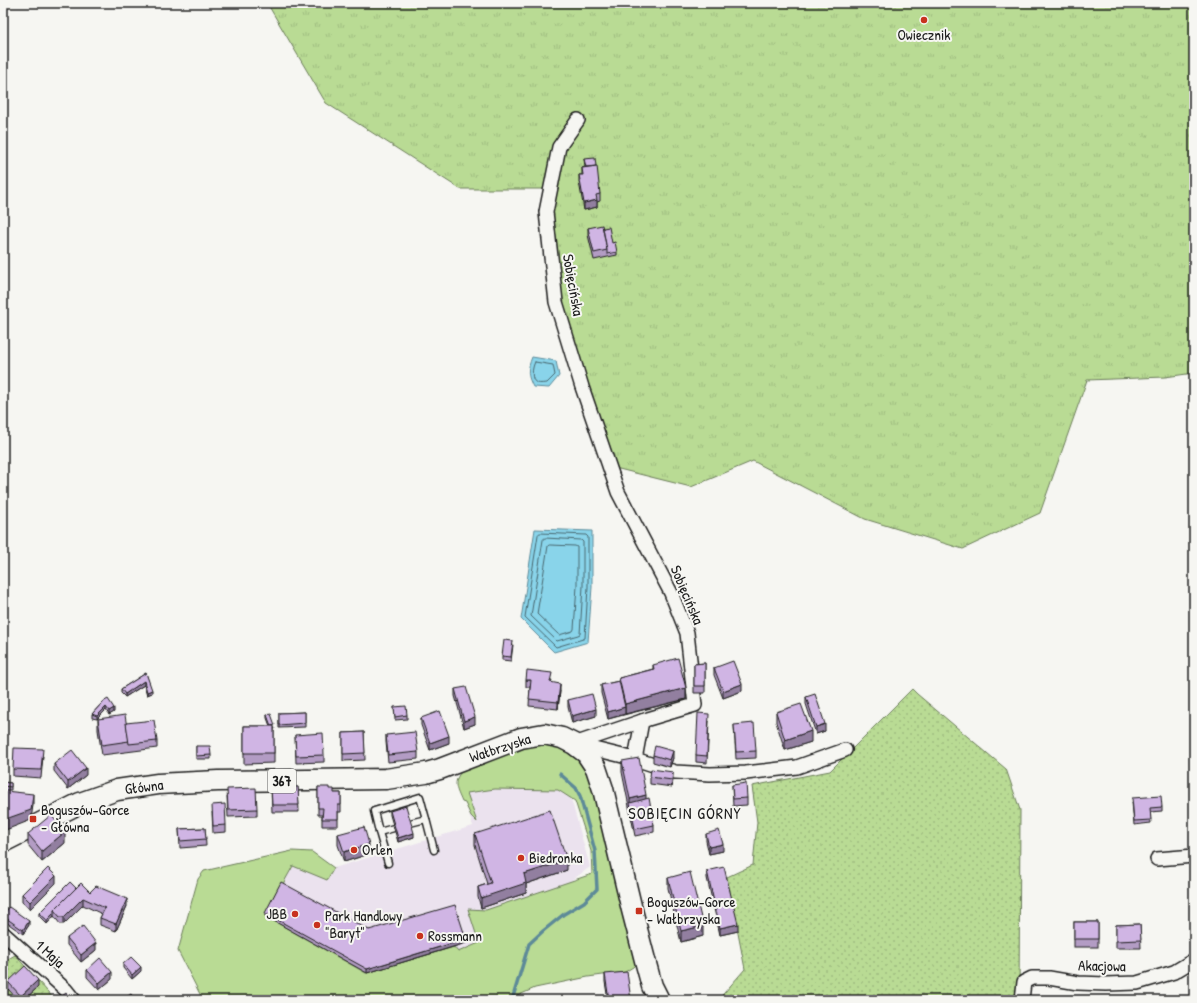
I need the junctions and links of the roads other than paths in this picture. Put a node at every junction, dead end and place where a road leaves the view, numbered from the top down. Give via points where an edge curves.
1 (578, 120) dead end
2 (642, 721) junction
3 (574, 744) junction
4 (844, 750) dead end
5 (635, 759) junction
6 (177, 783) joint
7 (426, 819) junction
8 (410, 823) edge
9 (394, 828) edge
10 (379, 832) junction
11 (3, 842) edge
12 (434, 850) dead end
13 (1194, 856) edge
14 (1158, 859) dead end
15 (388, 863) dead end
16 (3, 933) edge
17 (1194, 960) edge
18 (74, 1000) edge
19 (659, 1000) edge
20 (1022, 1000) edge

1 - 2 street, Sobięcińska via 559,147 546,212 556,302 618,492 671,593 687,633 695,705
2 - 3 street, Sobięcińska
2 - 5 street
3 - 5 street
3 - 6 main road, Wałbrzyska / 367 via 544,734 521,738 440,769 386,779
3 - 19 main road, Wałbrzyska / 367 via 586,753 596,768 646,964
4 - 5 street via 797,767 746,773 675,772
6 - 11 main road, Główna / 367 via 117,790 80,803
7 - 8 lane
7 - 10 lane via 420,797 374,811
7 - 12 lane
9 - 10 lane
10 - 15 lane
13 - 14 street
16 - 18 street, 1 Maja
17 - 20 street, Akacjowa via 1174,972 1137,982 1078,983 1032,978 1024,982

